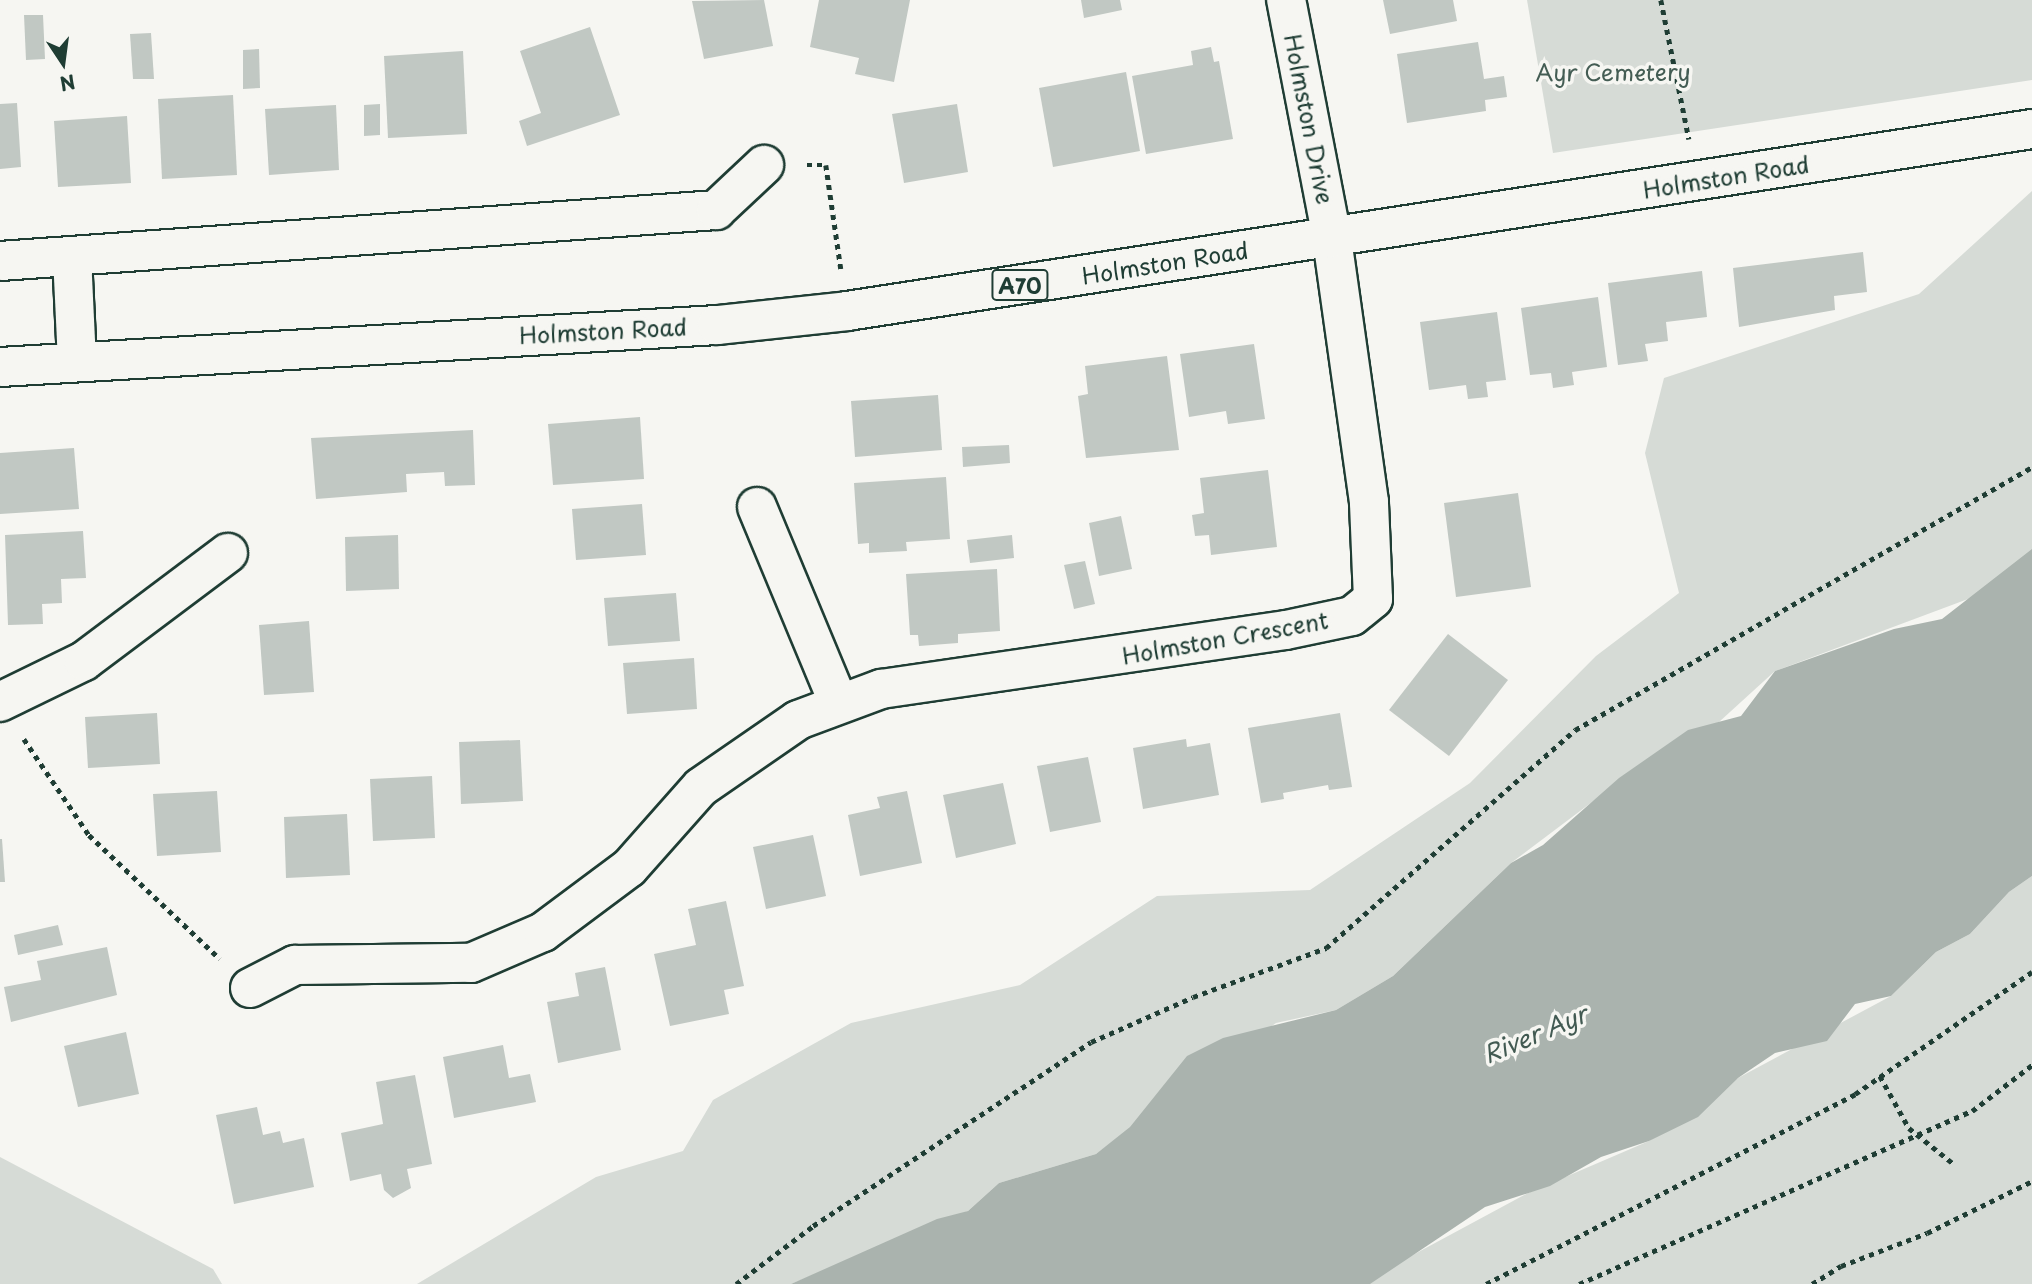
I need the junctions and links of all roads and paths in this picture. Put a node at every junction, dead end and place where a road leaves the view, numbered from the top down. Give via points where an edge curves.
1 (1286, 0) edge
2 (1661, 0) edge
3 (2032, 129) edge
4 (764, 165) joint
5 (1699, 181) junction
6 (1332, 239) junction
7 (72, 256) junction
8 (0, 261) edge
9 (847, 311) junction
10 (77, 362) junction
11 (0, 368) edge
12 (2032, 467) edge
13 (757, 507) dead end
14 (228, 553) dead end
15 (0, 702) edge
16 (839, 705) junction
17 (22, 737) dead end
18 (2032, 972) edge
19 (250, 988) joint
20 (2032, 1065) edge
21 (1880, 1076) junction
22 (1917, 1135) junction
23 (1955, 1165) dead end
24 (2032, 1181) edge
25 (736, 1284) edge
26 (1486, 1284) edge
27 (1578, 1284) edge
28 (1812, 1284) edge

1 - 6 street, Holmston Drive
2 - 5 path
3 - 5 street, Holmston Road / A70
4 - 7 street via 716,210
4 - 9 path via 826,165
5 - 6 street, Holmston Road / A70
6 - 9 street, Holmston Road / A70
6 - 16 street, Holmston Crescent via 1369,502 1373,599 1352,616 1286,630 881,689
7 - 8 street
7 - 10 street
9 - 10 street, Holmston Road / A70 via 717,325
10 - 11 street, Holmston Road / A70
12 - 25 path via 1575,730 1326,947 1091,1042 813,1226
13 - 16 street
14 - 15 street via 84,661
16 - 19 street, Holmston Crescent via 798,720 701,787 629,868 543,932 471,963 295,965
17 - 19 path via 89,835
18 - 21 path
20 - 22 path via 1972,1111
21 - 22 path
21 - 26 path via 1715,1168
22 - 23 path
22 - 27 path
24 - 28 path via 1927,1233 1841,1266

